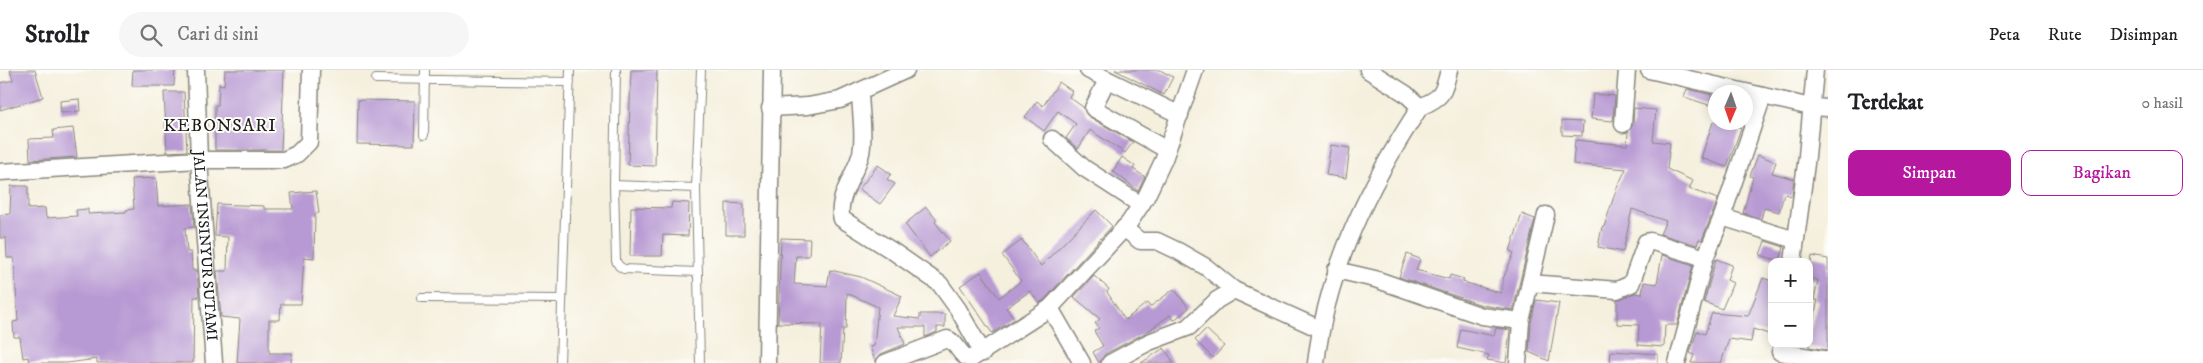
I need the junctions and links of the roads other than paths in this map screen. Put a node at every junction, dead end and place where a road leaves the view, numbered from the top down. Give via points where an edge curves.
1 (196, 70) edge
2 (311, 70) edge
3 (425, 70) edge
4 (570, 70) edge
5 (616, 70) edge
6 (701, 70) edge
7 (772, 70) edge
8 (906, 70) edge
9 (1088, 70) edge
10 (1195, 70) edge
11 (1368, 70) edge
12 (1449, 70) edge
13 (1627, 70) edge
14 (1649, 70) edge
15 (1815, 70) edge
16 (376, 79) dead end
17 (425, 79) junction
18 (1106, 80) junction
19 (570, 82) junction
20 (860, 91) junction
21 (1763, 96) junction
22 (1420, 107) junction
23 (1811, 107) junction
24 (770, 108) junction
25 (1828, 108) edge
26 (1180, 115) junction
27 (1623, 124) dead end
28 (424, 135) dead end
29 (1052, 140) dead end
30 (1167, 150) junction
31 (199, 160) junction
32 (0, 172) edge
33 (614, 185) junction
34 (696, 188) junction
35 (1141, 205) junction
36 (1546, 214) dead end
37 (1722, 217) junction
38 (1124, 228) junction
39 (1796, 240) junction
40 (1705, 258) junction
41 (1793, 258) edge
42 (1336, 270) junction
43 (698, 272) junction
44 (1530, 283) junction
45 (1234, 290) junction
46 (422, 298) dead end
47 (562, 299) junction
48 (1050, 308) junction
49 (1522, 321) junction
50 (1320, 329) junction
51 (983, 353) junction
52 (1780, 353) edge
53 (1828, 360) edge
54 (214, 363) edge
55 (560, 363) edge
56 (700, 363) edge
57 (767, 363) edge
58 (885, 363) edge
59 (1082, 363) edge
60 (1110, 363) edge
61 (1316, 363) edge
62 (1518, 363) edge
63 (1677, 363) edge

1 - 31 street, JALAN INSINYUR SUTAMI
2 - 31 street via 309,142 297,154 284,160
3 - 17 lane
4 - 19 lane
5 - 33 lane
6 - 34 lane
7 - 24 street
8 - 20 street
9 - 18 street
10 - 26 street
11 - 22 street
12 - 22 street via 1442,95
13 - 27 street
14 - 21 street
15 - 23 street
16 - 17 lane
17 - 19 lane
17 - 28 lane
18 - 26 street
18 - 30 street via 1093,108
19 - 47 lane
20 - 24 street via 840,100
20 - 51 street via 861,151 847,185 842,219 940,284
21 - 23 street
21 - 37 street
22 - 42 street via 1364,205
23 - 25 street
23 - 39 street
24 - 57 street
26 - 30 street
29 - 35 street via 1084,168
30 - 35 street
31 - 32 street
31 - 54 street, JALAN INSINYUR SUTAMI
33 - 34 lane
33 - 43 lane via 616,261 619,266
34 - 43 lane
35 - 38 street
36 - 44 street
37 - 39 street
37 - 40 street
38 - 45 street via 1140,241 1157,241 1206,266
38 - 48 street
39 - 41 street
40 - 44 street via 1650,241 1646,242 1631,284 1616,290
40 - 63 street
42 - 49 street via 1375,279 1482,316
42 - 50 street
43 - 56 lane
44 - 49 street
45 - 50 street
45 - 60 street via 1216,300 1189,327 1149,342
46 - 47 lane
47 - 55 lane
48 - 51 street
48 - 59 street
49 - 62 street
50 - 61 street
51 - 58 street via 967,359 953,341 947,340
52 - 53 street

